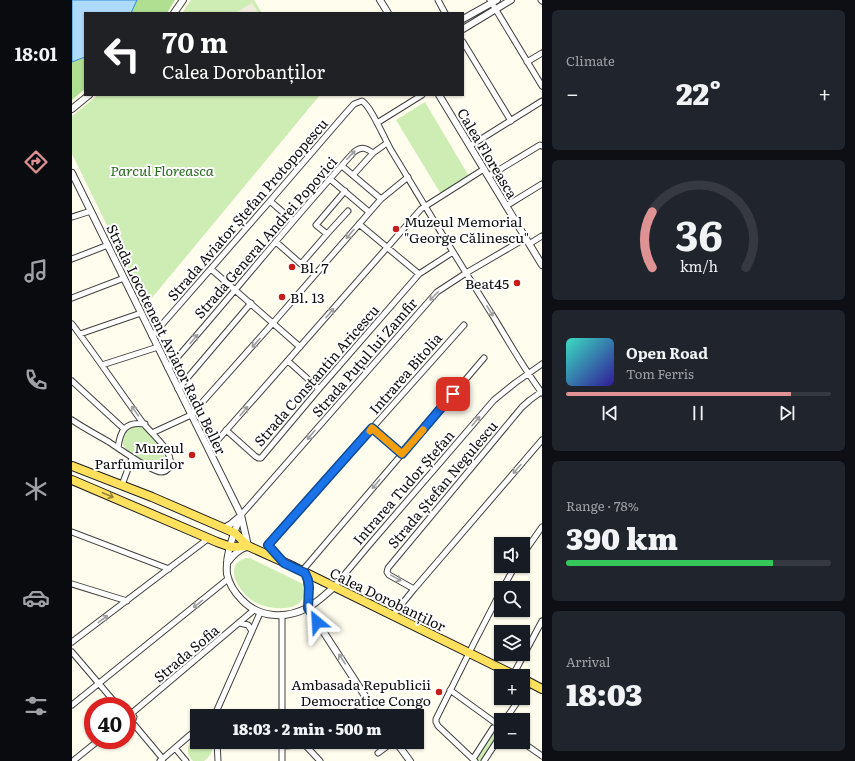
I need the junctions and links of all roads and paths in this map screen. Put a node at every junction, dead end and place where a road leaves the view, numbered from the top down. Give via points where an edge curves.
1 (183, 0) edge
2 (380, 0) edge
3 (438, 0) edge
4 (511, 0) edge
5 (493, 1) edge
6 (496, 10) junction
7 (175, 12) edge
8 (387, 12) edge
9 (444, 12) edge
10 (464, 18) edge
11 (464, 28) edge
12 (464, 44) edge
13 (542, 53) edge
14 (527, 62) junction
15 (542, 86) edge
16 (88, 96) edge
17 (420, 96) edge
18 (440, 96) edge
19 (542, 102) edge
20 (72, 109) edge
21 (511, 121) junction
22 (377, 123) junction
23 (387, 143) junction
24 (470, 146) junction
25 (542, 146) edge
26 (373, 153) junction
27 (342, 166) junction
28 (484, 169) junction
29 (72, 173) edge
30 (353, 175) junction
31 (488, 176) junction
32 (408, 177) junction
33 (330, 179) junction
34 (542, 184) edge
35 (345, 191) junction
36 (381, 199) junction
37 (270, 201) junction
38 (425, 206) junction
39 (506, 206) junction
40 (91, 211) junction
41 (348, 211) dead end
42 (369, 212) junction
43 (72, 217) edge
44 (293, 221) junction
45 (359, 224) junction
46 (327, 234) junction
47 (542, 236) edge
48 (527, 241) junction
49 (276, 242) junction
50 (108, 245) junction
51 (387, 248) junction
52 (453, 252) junction
53 (72, 259) edge
54 (542, 266) edge
55 (211, 269) junction
56 (466, 273) junction
57 (419, 274) junction
58 (124, 278) junction
59 (236, 290) junction
60 (72, 298) edge
61 (251, 304) junction
62 (141, 313) junction
63 (273, 323) junction
64 (72, 324) edge
65 (464, 325) dead end
66 (80, 334) junction
67 (152, 336) junction
68 (158, 347) junction
69 (300, 347) junction
70 (484, 358) dead end
71 (288, 361) junction
72 (542, 364) edge
73 (102, 365) junction
74 (168, 368) junction
75 (528, 373) junction
76 (72, 381) edge
77 (178, 389) junction
78 (319, 389) junction
79 (542, 392) edge
80 (191, 415) junction
81 (72, 420) edge
82 (144, 424) junction
83 (372, 428) junction
84 (124, 429) junction
85 (226, 430) junction
86 (152, 433) junction
87 (542, 440) edge
88 (118, 448) junction
89 (209, 450) junction
90 (402, 454) junction
91 (132, 458) junction
92 (72, 466) edge
93 (72, 480) edge
94 (122, 485) junction
95 (241, 515) junction
96 (224, 528) junction
97 (542, 528) edge
98 (72, 532) edge
99 (235, 533) junction
100 (209, 538) junction
101 (530, 544) edge
102 (268, 545) joint
103 (248, 546) junction
104 (231, 547) junction
105 (227, 563) junction
106 (284, 563) junction
107 (169, 569) junction
108 (303, 572) junction
109 (228, 579) junction
110 (72, 584) edge
111 (334, 587) junction
112 (414, 589) junction
113 (127, 601) junction
114 (494, 605) edge
115 (308, 608) junction
116 (257, 612) junction
117 (282, 615) junction
118 (393, 615) junction
119 (542, 621) edge
120 (240, 623) junction
121 (252, 631) junction
122 (72, 642) edge
123 (72, 652) edge
124 (469, 653) junction
125 (502, 669) edge
126 (518, 669) edge
127 (99, 683) junction
128 (530, 683) edge
129 (542, 689) edge
130 (450, 690) junction
131 (111, 697) edge
132 (370, 704) junction
133 (72, 705) edge
134 (136, 707) edge
135 (218, 709) edge
136 (282, 709) edge
137 (362, 709) edge
138 (373, 709) edge
139 (494, 722) edge
140 (494, 728) edge
141 (136, 731) edge
142 (190, 735) edge
143 (494, 746) edge
144 (175, 748) junction
145 (530, 748) edge
146 (88, 749) edge
147 (217, 749) edge
148 (282, 749) edge
149 (308, 749) edge
150 (384, 749) edge
151 (401, 749) edge
152 (378, 753) dead end
153 (542, 756) edge
154 (161, 760) edge
155 (474, 760) edge
156 (73, 761) edge
157 (186, 761) edge
158 (218, 761) edge
159 (282, 761) edge
160 (320, 761) edge
161 (410, 761) edge
162 (484, 761) edge

1 - 7 street
2 - 8 street
3 - 9 street
4 - 6 street
5 - 6 street
5 - 10 street
6 - 11 street
6 - 14 street
12 - 21 street
13 - 14 street
14 - 15 street
16 - 20 street
17 - 22 street
18 - 24 street, Calea Floreasca
19 - 21 street
21 - 24 street
22 - 23 street
22 - 37 street, Strada Aviator Ștefan Protopopescu via 367,105 362,101 354,104
23 - 26 street
23 - 32 street
24 - 28 street, Calea Floreasca
25 - 31 street
27 -> 26 street, Strada General Andrei Popovici via 358,149 367,148
26 - 30 street
27 - 30 street
27 - 33 street, Strada General Andrei Popovici
28 - 31 street, Calea Floreasca
28 - 38 street
29 - 40 street, Strada Locotenent Aviator Radu Beller
30 - 36 street
31 - 39 street, Calea Floreasca
32 - 36 street
32 - 38 street
33 - 35 street
33 - 44 street, Strada General Andrei Popovici
34 - 39 street
35 - 42 street
35 - 46 street via 316,225
36 - 42 street
37 - 44 street
37 - 55 street, Strada Aviator Ștefan Protopopescu
38 - 51 street
38 - 52 street
39 - 48 street, Calea Floreasca
40 - 43 street
40 - 50 street, Strada Locotenent Aviator Radu Beller
41 - 46 street
42 - 45 street
44 - 49 street, Strada General Andrei Popovici
45 - 51 street
45 -> 63 street
46 - 49 street via 301,264
47 - 48 street, Strada Puțul lui Zamfir
48 - 54 street, Calea Floreasca
48 - 56 street, Strada Puțul lui Zamfir via 494,256
49 - 59 street, Strada General Andrei Popovici
50 - 53 street
50 - 58 street, Strada Locotenent Aviator Radu Beller
51 - 57 street
69 -> 51 street
52 - 56 street
52 - 57 street, Strada Constantin Aricescu
55 - 59 street
55 - 67 street, Strada Aviator Ștefan Protopopescu
56 -> 75 street
56 -> 95 street, Strada Puțul lui Zamfir via 432,297
57 - 78 street, Strada Constantin Aricescu
58 - 60 street
58 - 62 street, Strada Locotenent Aviator Radu Beller
59 - 61 street
74 -> 59 street, Strada General Andrei Popovici
61 - 63 street
61 - 77 street
62 - 66 street
62 - 67 street, Strada Locotenent Aviator Radu Beller
63 - 69 street
63 -> 80 street
64 - 66 street
65 - 83 street, Intrarea Bitolia
66 - 73 street
67 - 68 street, Strada Locotenent Aviator Radu Beller
68 - 73 street
68 - 74 street, Strada Locotenent Aviator Radu Beller
69 - 71 street
70 - 90 street
71 - 78 street
85 -> 71 street
72 - 75 street, Intrarea Tudor Ștefan
82 -> 73 street
74 - 77 street, Strada Locotenent Aviator Radu Beller
75 - 79 street
111 -> 75 street, Intrarea Tudor Ștefan via 494,400
76 - 84 street
77 - 80 street, Strada Locotenent Aviator Radu Beller
78 - 85 street, Strada Constantin Aricescu via 261,458 255,456
79 -> 112 street, Strada Ștefan Negulescu via 522,407 388,568 389,575
80 - 86 street
80 - 89 street, Strada Locotenent Aviator Radu Beller
81 - 88 street
82 - 84 street via 131,424
82 - 86 street
83 - 90 street
83 - 102 street, Intrarea Bitolia
84 - 88 street
85 - 89 street
86 - 91 street via 168,454 170,466 164,472 157,472
87 -> 112 street
88 - 91 street
89 - 95 street, Strada Locotenent Aviator Radu Beller
90 -> 108 street
91 - 94 street
92 - 94 main road, Calea Dorobanților
93 -> 100 main road, Calea Dorobanților
94 - 96 main road, Calea Dorobanților
95 - 96 street
95 - 99 street
95 - 103 street, Strada Locotenent Aviator Radu Beller
96 - 99 main road, Calea Dorobanților
97 - 101 street
98 - 107 street
99 - 103 main road, Calea Dorobanților
99 - 104 street
100 - 104 main road, Calea Dorobanților
100 - 107 street
102 - 106 street
103 - 104 main road, Calea Dorobanților
103 - 105 street via 234,553
103 - 106 main road, Calea Dorobanților
104 - 105 street
105 - 109 street
106 - 108 main road, Calea Dorobanților
107 - 113 street
108 - 111 main road, Calea Dorobanților
108 - 115 street via 309,587
109 - 116 street via 239,598
109 -> 127 street
110 - 113 street
111 - 115 street
111 - 118 main road, Calea Dorobanților
112 - 118 street
122 -> 113 street
114 - 124 street
115 - 117 street
132 -> 115 street
116 - 117 street
116 - 120 street, Strada Sofia
116 - 121 street
117 - 136 street
118 - 124 main road, Calea Dorobanților
119 - 126 street
120 - 121 street via 248,625
120 - 134 street, Strada Sofia
121 - 135 street
123 - 127 street
124 - 125 main road, Calea Dorobanților
124 - 130 street
127 - 131 street
127 - 133 street
128 - 129 main road
130 - 139 street
130 - 155 street via 436,722
132 - 137 street
132 - 138 street
140 - 155 street
141 - 154 street
142 - 144 street
143 - 162 street
144 - 154 street
144 - 157 street
145 - 153 street
146 - 156 street
147 - 158 street
148 - 159 street
149 - 160 street
150 - 152 street
151 - 161 street

